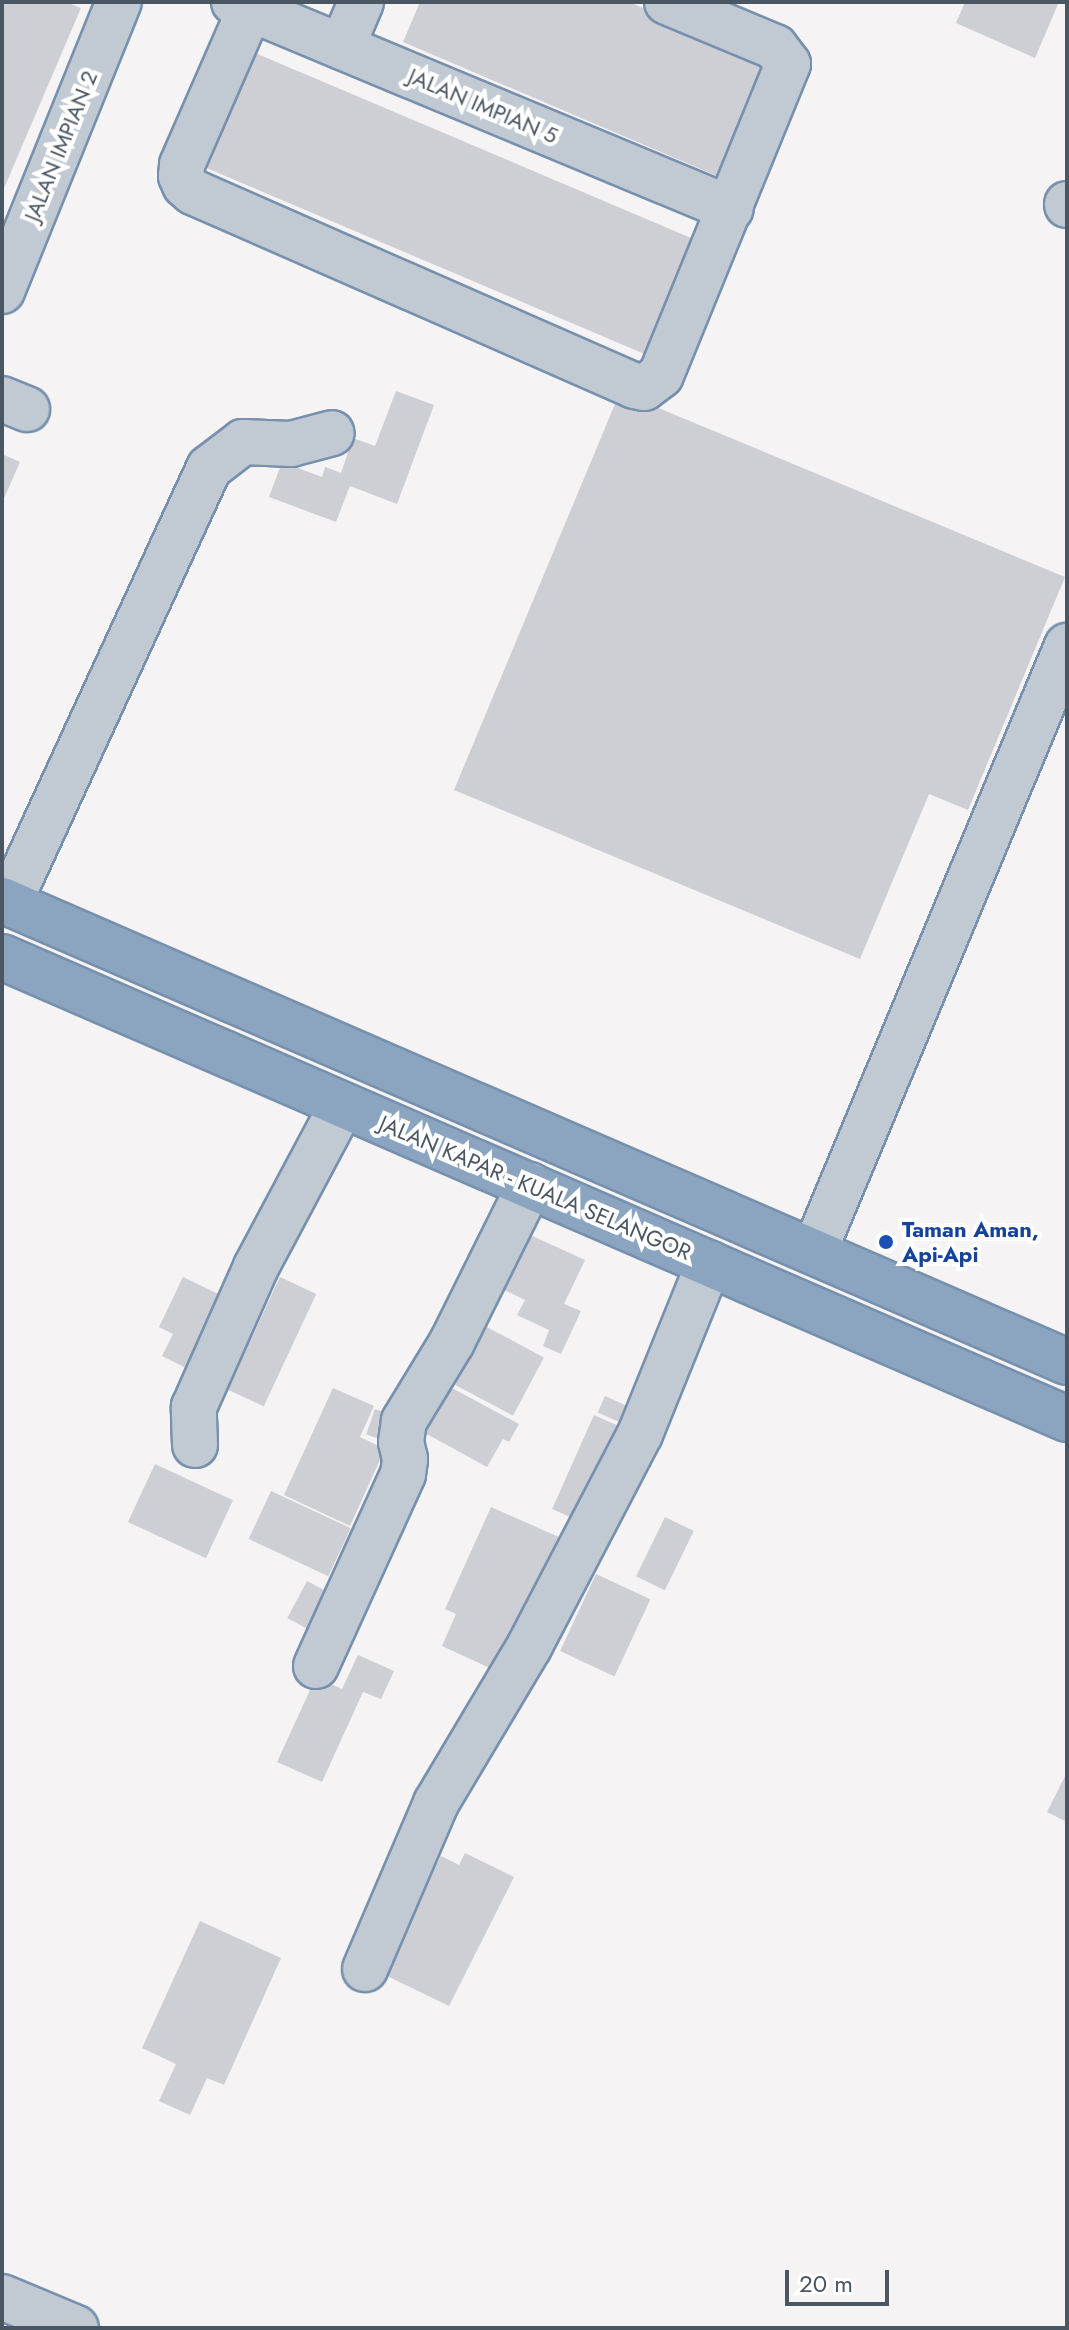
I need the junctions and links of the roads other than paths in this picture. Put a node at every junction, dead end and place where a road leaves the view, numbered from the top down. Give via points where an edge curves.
1 (119, 2) edge
2 (361, 2) edge
3 (667, 2) edge
4 (242, 5) edge
5 (342, 47) junction
6 (731, 209) junction
7 (2, 291) edge
8 (332, 433) dead end
9 (1067, 646) edge
10 (5, 902) edge
11 (2, 957) edge
12 (342, 1105) junction
13 (530, 1185) junction
14 (814, 1252) junction
15 (709, 1263) junction
16 (1067, 1362) edge
17 (1067, 1419) edge
18 (195, 1445) dead end
19 (316, 1666) dead end
20 (365, 1969) dead end
21 (2, 2297) edge
22 (76, 2328) edge

1 - 7 street, JALAN IMPIAN 2
2 - 5 street
3 - 6 street via 775,47 788,64
4 - 5 street, JALAN IMPIAN 5
4 - 6 street via 182,165 185,185 634,386 644,388 661,375
5 - 6 street, JALAN IMPIAN 5
8 - 10 street via 291,444 243,442 209,468
9 - 14 street
10 - 14 highway
11 - 12 highway, JALAN KAPAR - KUALA SELANGOR
12 - 13 highway, JALAN KAPAR - KUALA SELANGOR
12 - 18 street via 256,1267 194,1407
13 - 15 highway, JALAN KAPAR - KUALA SELANGOR
13 - 19 street via 452,1342 404,1421 403,1474
14 - 16 highway
15 - 17 highway, JALAN KAPAR - KUALA SELANGOR
15 - 20 street via 640,1434 529,1647 436,1803
21 - 22 street

